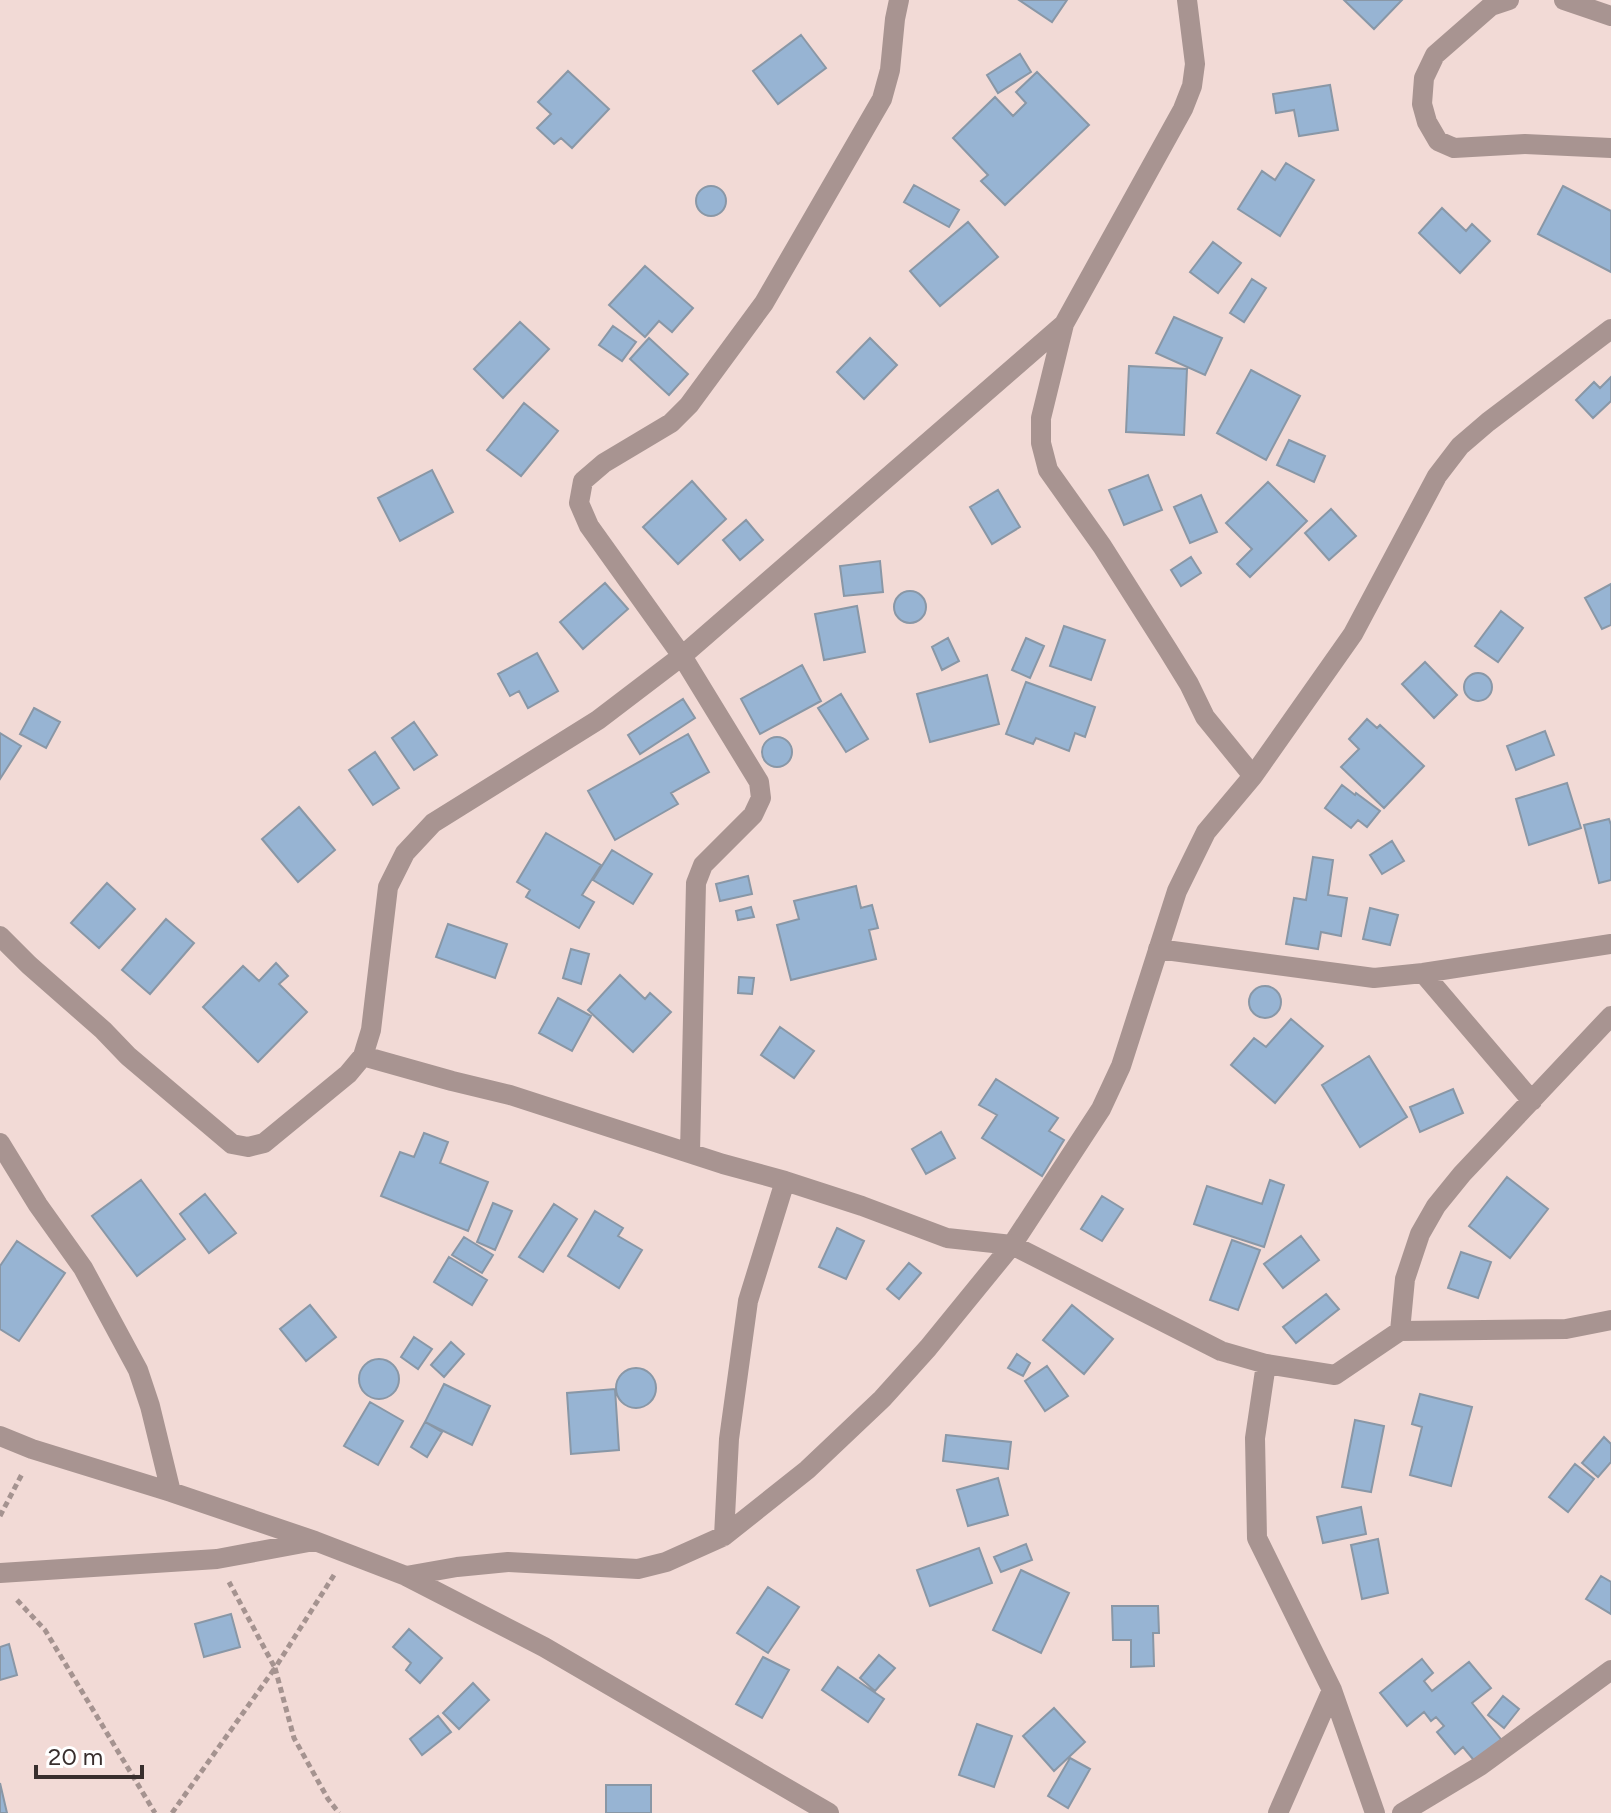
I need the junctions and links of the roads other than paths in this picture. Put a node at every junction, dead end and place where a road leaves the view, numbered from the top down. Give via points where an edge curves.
1 (899, 0) edge
2 (1187, 0) edge
3 (1509, 0) edge
4 (1564, 0) edge
5 (1611, 16) edge
6 (1611, 148) edge
7 (1064, 324) junction
8 (1611, 329) edge
9 (682, 656) junction
10 (1253, 776) junction
11 (0, 936) edge
12 (1611, 944) edge
13 (1158, 949) junction
14 (1423, 973) junction
15 (1611, 1016) edge
16 (363, 1056) junction
17 (1532, 1101) junction
18 (0, 1143) edge
19 (690, 1153) junction
20 (785, 1181) junction
21 (1012, 1245) junction
22 (1611, 1320) edge
23 (1400, 1331) junction
24 (1266, 1364) junction
25 (0, 1436) edge
26 (171, 1492) junction
27 (724, 1536) junction
28 (315, 1541) junction
29 (0, 1573) edge
30 (406, 1576) junction
31 (1611, 1670) edge
32 (1332, 1690) junction
33 (829, 1813) edge
34 (1278, 1813) edge
35 (1375, 1813) edge
36 (1402, 1813) edge

1 - 9 street via 882,99 764,303 671,423 583,481 579,503 589,526
2 - 7 street via 1195,64 1188,98
3 - 6 street via 1491,6 1435,55 1424,78 1422,104 1438,141 1454,148
4 - 5 street
7 - 9 street
7 - 10 street via 1041,418 1048,470 1152,624 1205,717
8 - 10 street via 1460,446 1437,476 1353,634
9 - 16 street via 598,720 433,823 405,853 388,887 371,1030
9 - 19 street via 759,782 761,798 753,815 703,865 696,883
10 - 13 street via 1206,832 1177,891
11 - 16 street via 232,1144 264,1143
12 - 14 street
13 - 14 street via 1374,978
13 - 21 street via 1121,1066 1101,1109
14 - 17 street
15 - 17 street
16 - 19 street via 510,1095
17 - 23 street via 1462,1174 1425,1225 1405,1279
18 - 26 street via 83,1268 138,1370
19 - 20 street
20 - 21 street via 947,1238
20 - 27 street via 748,1301 729,1439
21 - 24 street via 1221,1351
21 - 27 street via 882,1399 807,1470
22 - 23 street via 1566,1329
23 - 24 street via 1335,1375
24 - 32 street via 1255,1438 1257,1538
25 - 26 street
26 - 28 street
27 - 30 street via 638,1569 508,1562
28 - 29 street via 217,1559
28 - 30 street
30 - 33 street via 544,1647
31 - 36 street via 1480,1766
32 - 34 street
32 - 35 street

